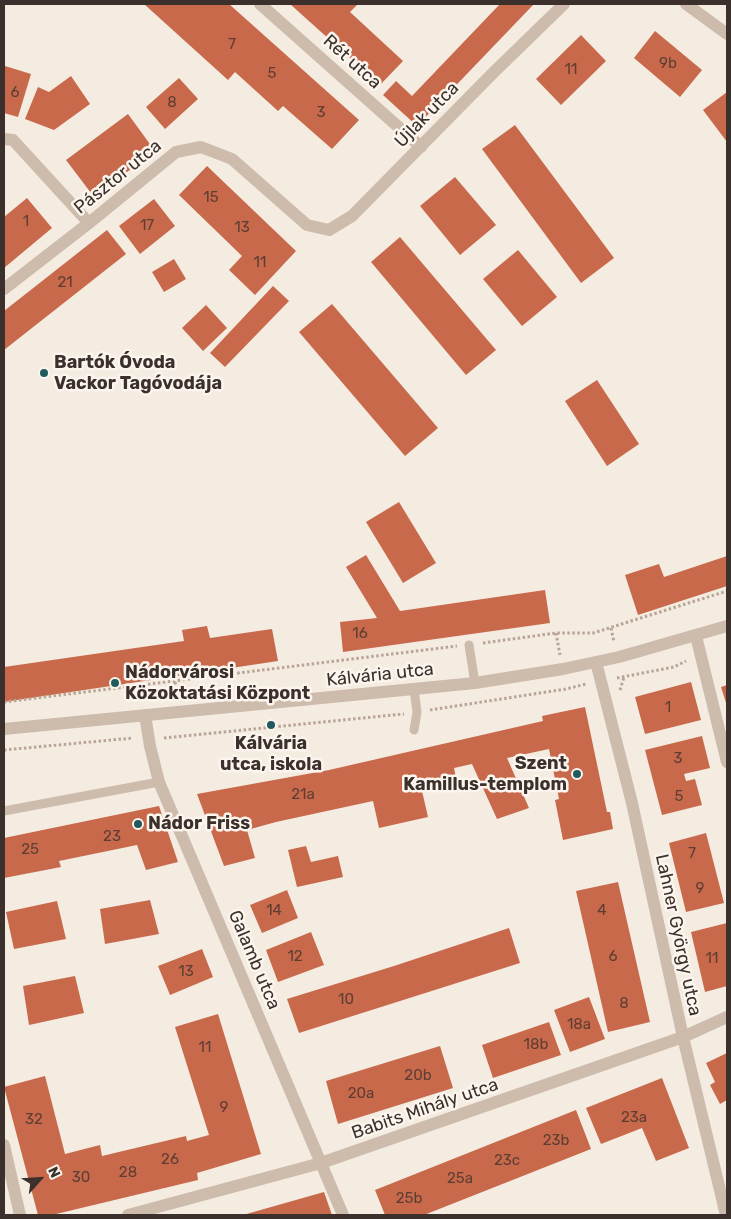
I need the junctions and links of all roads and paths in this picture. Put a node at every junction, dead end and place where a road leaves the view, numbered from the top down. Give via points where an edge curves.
1 (260, 4) edge
2 (564, 4) edge
3 (686, 4) edge
4 (727, 34) edge
5 (4, 139) edge
6 (421, 147) junction
7 (89, 224) junction
8 (307, 225) joint
9 (4, 289) edge
10 (727, 591) edge
11 (727, 626) edge
12 (696, 636) junction
13 (469, 645) junction
14 (596, 662) junction
15 (475, 683) junction
16 (414, 689) junction
17 (4, 702) edge
18 (144, 715) junction
19 (4, 729) edge
20 (414, 730) dead end
21 (727, 762) edge
22 (159, 782) junction
23 (4, 811) edge
24 (727, 1017) edge
25 (683, 1037) junction
26 (4, 1145) edge
27 (321, 1163) junction
28 (20, 1215) edge
29 (128, 1215) edge
30 (343, 1215) edge
31 (726, 1215) edge

1 - 6 street, Rét utca
2 - 6 street, Újlak utca
3 - 4 street
5 - 7 street via 13,140
6 - 8 street, Újlak utca via 352,216 329,230
7 - 8 street, Pásztor utca via 176,152 201,147 232,159
7 - 9 street, Pásztor utca
10 - 13 path via 593,633 556,633
11 - 12 street, Kálvária utca
12 - 14 street, Kálvária utca
12 - 21 street
13 - 15 lane
13 - 17 path
14 - 15 street, Kálvária utca
14 - 25 street, Lahner György utca via 632,803
15 - 16 street, Kálvária utca
16 - 18 street, Kálvária utca
16 - 20 lane via 417,712
18 - 19 street, Kálvária utca
18 - 22 street, Galamb utca
22 - 23 lane
22 - 27 street, Galamb utca
24 - 25 street, Babits Mihály utca
25 - 27 street, Babits Mihály utca
25 - 31 street, Lahner György utca
26 - 28 street
27 - 29 street, Babits Mihály utca
27 - 30 street, Galamb utca

